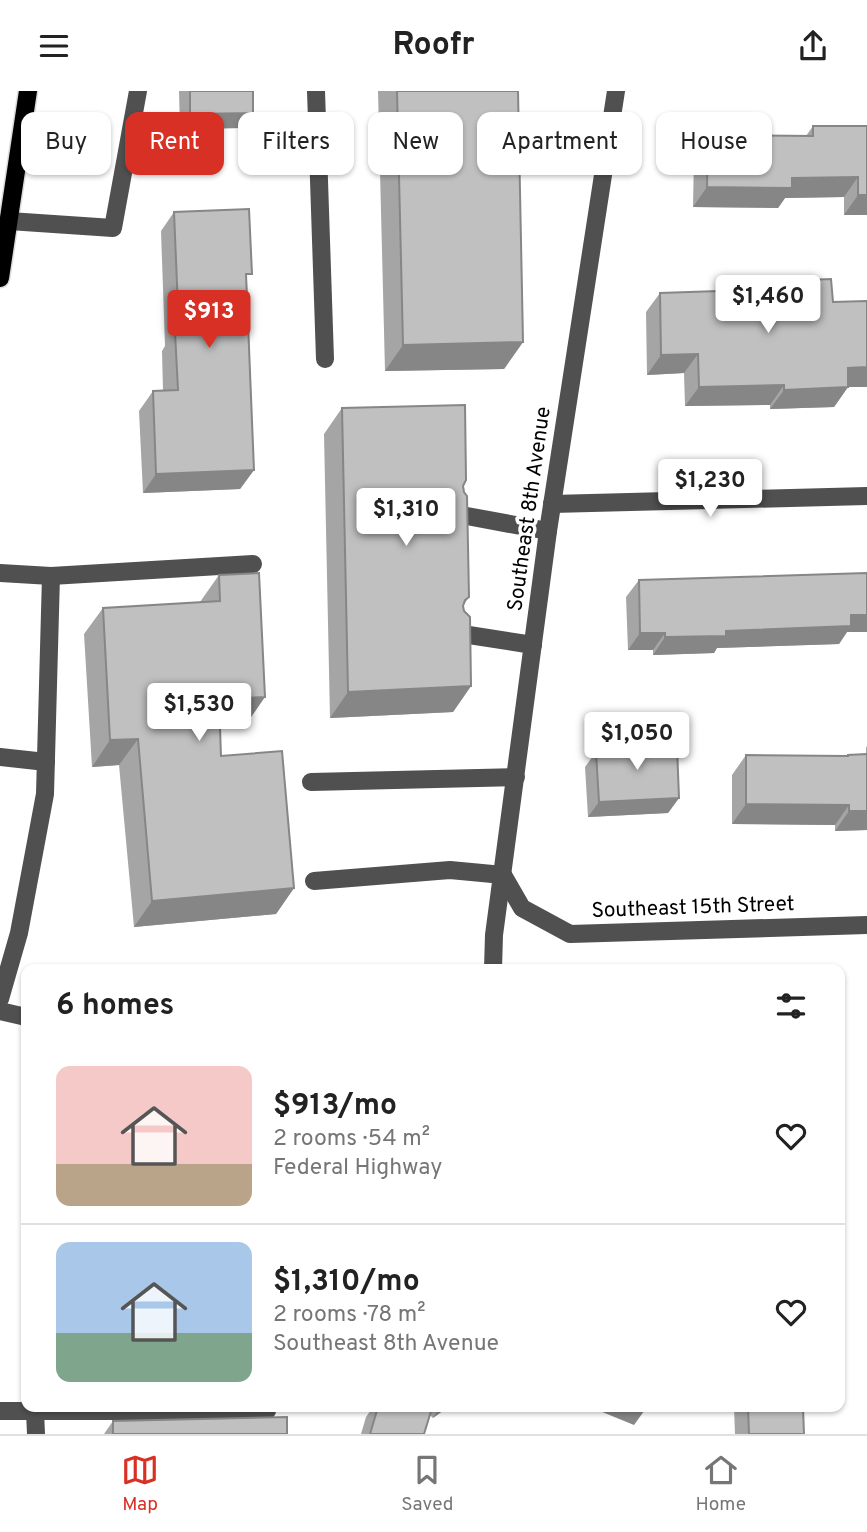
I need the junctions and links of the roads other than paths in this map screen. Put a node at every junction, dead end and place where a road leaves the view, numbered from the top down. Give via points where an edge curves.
1 (15, 91) edge
2 (28, 91) edge
3 (138, 91) edge
4 (316, 91) edge
5 (616, 91) edge
6 (24, 112) edge
7 (21, 122) edge
8 (21, 134) edge
9 (9, 221) junction
10 (0, 278) edge
11 (325, 359) dead end
12 (867, 496) edge
13 (552, 504) junction
14 (456, 515) edge
15 (548, 530) junction
16 (253, 564) dead end
17 (0, 573) edge
18 (51, 576) junction
19 (456, 632) edge
20 (533, 646) junction
21 (0, 757) edge
22 (46, 762) junction
23 (516, 777) junction
24 (311, 782) dead end
25 (503, 876) junction
26 (314, 881) dead end
27 (867, 925) edge
28 (493, 964) edge
29 (0, 999) edge
30 (0, 1011) edge
31 (21, 1016) edge
32 (0, 1411) edge
33 (21, 1411) edge
34 (35, 1412) edge
35 (36, 1434) edge

1 - 7 main road
2 - 6 main road
3 - 9 street via 113,228
4 - 11 street
5 - 13 street, Southeast 8th Avenue
8 - 9 main road
9 - 10 main road
12 - 13 street
13 - 15 street, Southeast 8th Avenue
14 - 15 street
15 - 20 street, Southeast 8th Avenue
16 - 18 street
17 - 18 street
18 - 22 street
19 - 20 street
20 - 23 street, Southeast 8th Avenue
21 - 22 street
22 - 29 street via 45,795 19,933
23 - 24 street
23 - 25 street, Southeast 8th Avenue
25 - 26 street via 450,870
25 - 27 street, Southeast 15th Street via 522,908 570,934
25 - 28 street, Southeast 8th Avenue
30 - 31 street
32 - 33 street
34 - 35 street

